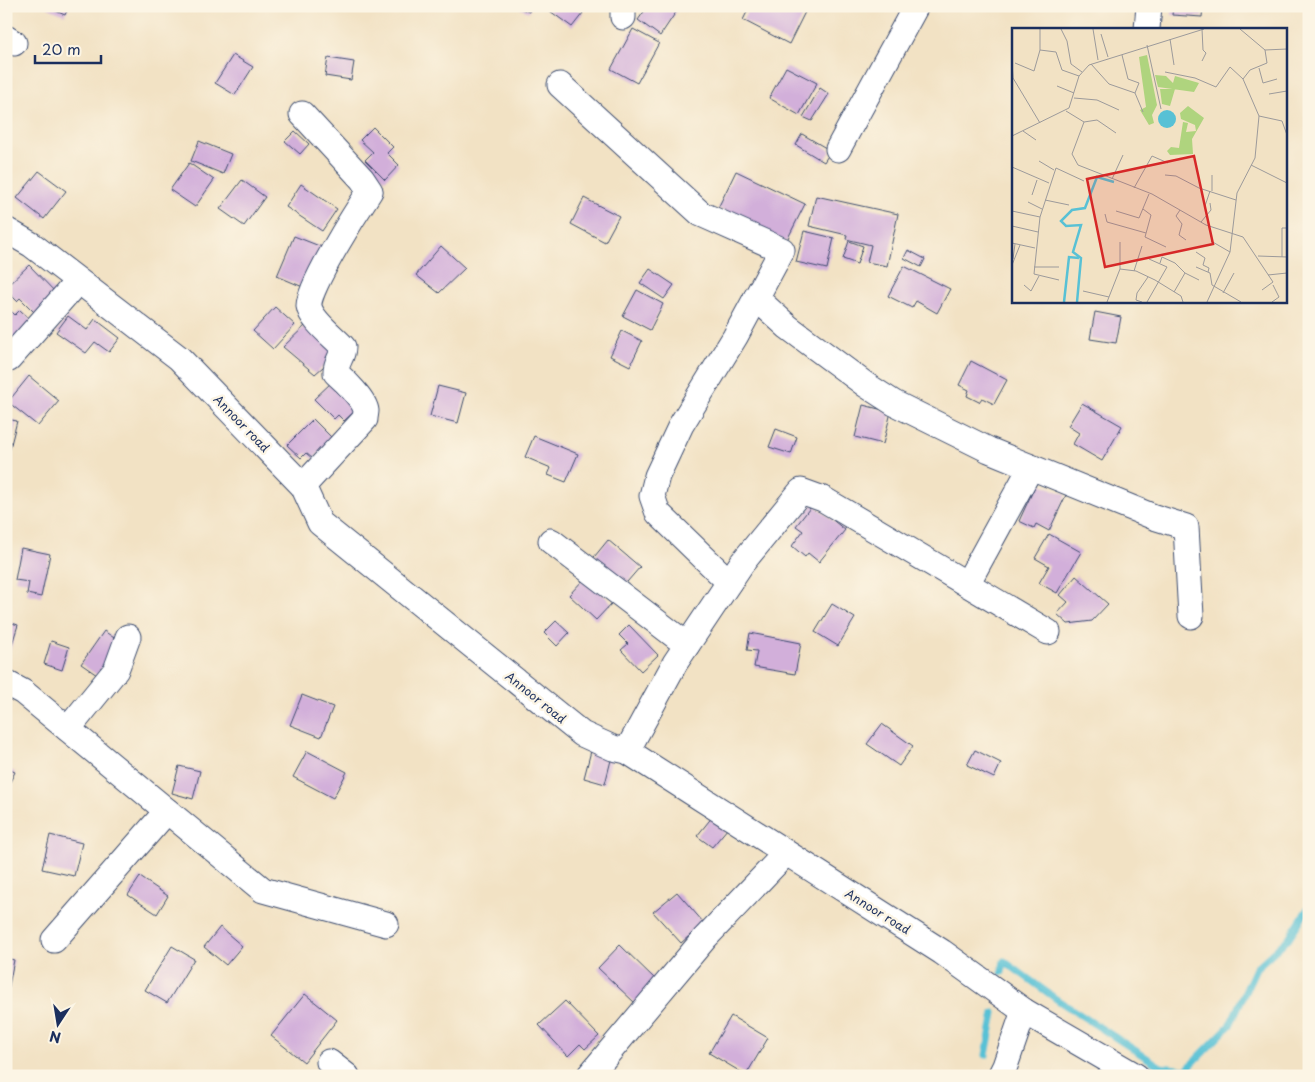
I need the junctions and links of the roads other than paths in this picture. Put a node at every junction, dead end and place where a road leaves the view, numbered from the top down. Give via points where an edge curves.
1 (916, 6) edge
2 (1149, 6) edge
3 (1148, 28) edge
4 (560, 85) dead end
5 (302, 114) dead end
6 (838, 149) dead end
7 (6, 230) edge
8 (78, 281) junction
9 (756, 298) junction
10 (6, 359) edge
11 (1031, 467) junction
12 (303, 486) junction
13 (551, 541) dead end
14 (730, 582) junction
15 (967, 584) junction
16 (1191, 616) dead end
17 (1048, 632) dead end
18 (128, 637) dead end
19 (687, 645) junction
20 (6, 683) edge
21 (68, 729) junction
22 (627, 751) junction
23 (167, 811) junction
24 (786, 853) junction
25 (386, 924) dead end
26 (54, 940) dead end
27 (1024, 1011) junction
28 (592, 1075) edge
29 (1000, 1076) edge
30 (1136, 1076) edge

1 - 6 street
2 - 3 street
4 - 9 street via 701,214 782,250
5 - 12 street via 370,191 351,219 312,292 309,306 315,320 344,347 335,366 336,373 363,404 365,419
7 - 8 street, Annoor road via 32,245
8 - 10 street
8 - 12 street, Annoor road via 178,358
9 - 11 street via 788,327 894,403
9 - 14 street via 681,425 657,476 652,496 658,513
11 - 15 street
11 - 16 street via 1186,527
12 - 22 street, Annoor road via 320,523 582,734
13 - 19 street
14 - 15 street via 801,491 823,499
14 - 19 street
15 - 17 street
18 - 21 street via 116,670
19 - 22 street
20 - 21 street via 23,692
21 - 23 street
22 - 24 street, Annoor road
23 - 25 street via 263,890
23 - 26 street
24 - 27 street, Annoor road via 942,952
24 - 28 street via 705,938
27 - 29 street
27 - 30 street, Annoor road

